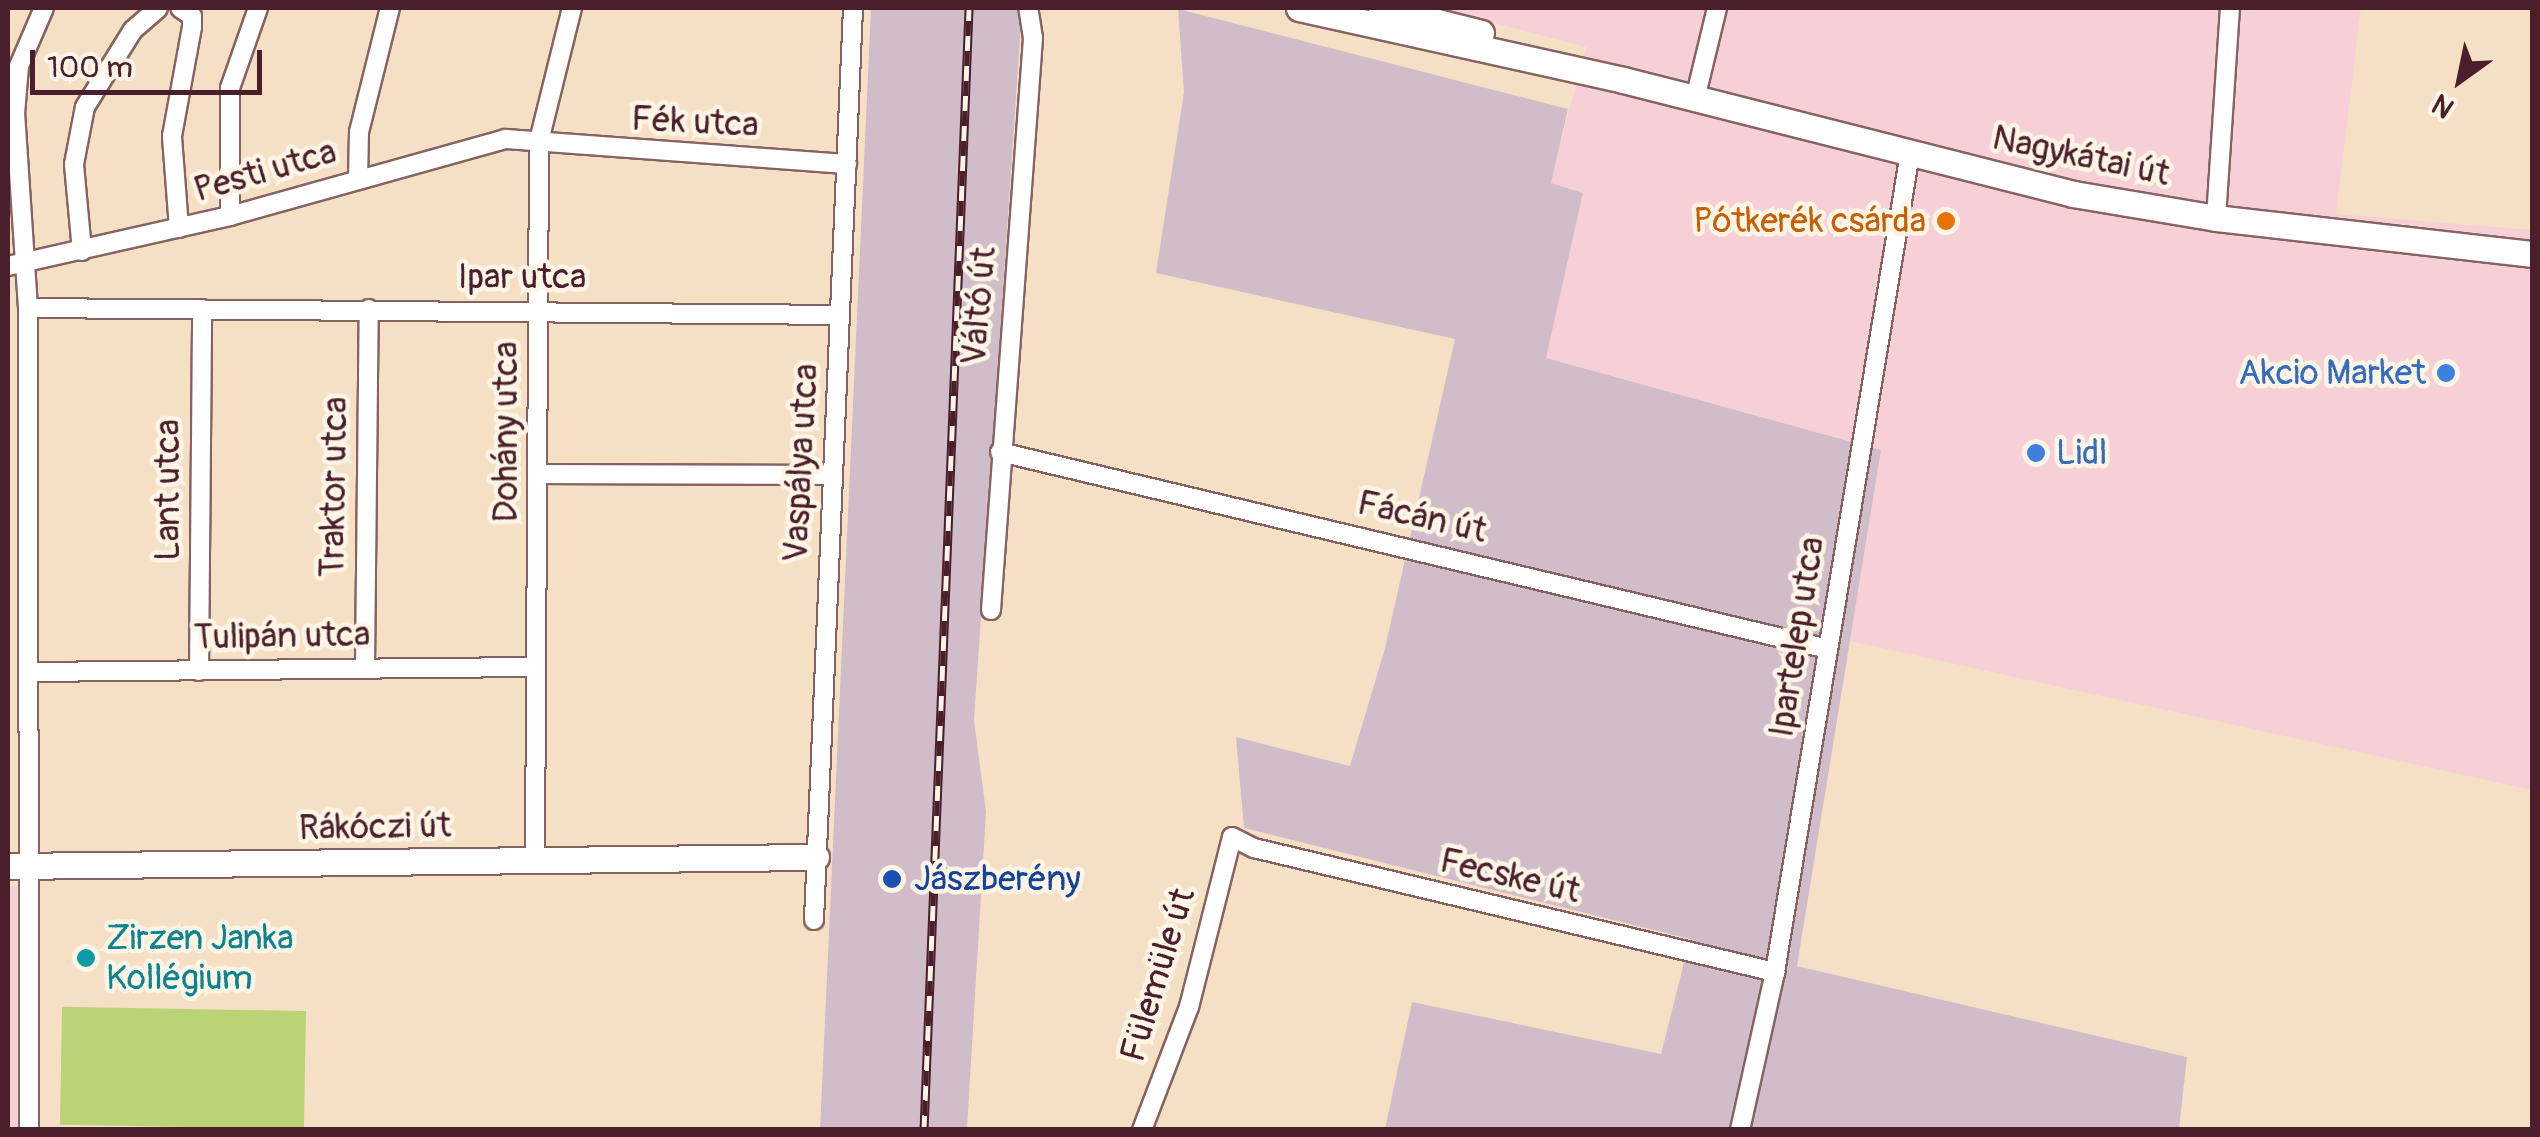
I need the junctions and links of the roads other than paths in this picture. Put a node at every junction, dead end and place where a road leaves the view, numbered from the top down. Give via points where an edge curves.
1 (44, 8) edge
2 (158, 8) edge
3 (180, 8) edge
4 (258, 8) edge
5 (390, 8) edge
6 (572, 8) edge
7 (853, 8) edge
8 (1028, 8) edge
9 (1303, 8) edge
10 (1380, 8) edge
11 (1402, 8) edge
12 (1717, 8) edge
13 (2230, 8) edge
14 (1427, 17) junction
15 (1623, 80) junction
16 (1695, 99) junction
17 (539, 141) junction
18 (1910, 153) junction
19 (847, 164) junction
20 (358, 179) junction
21 (230, 216) junction
22 (2216, 218) junction
23 (179, 228) junction
24 (82, 250) junction
25 (2532, 254) edge
26 (16, 264) edge
27 (28, 308) junction
28 (202, 309) junction
29 (368, 309) junction
30 (537, 309) junction
31 (840, 315) junction
32 (1000, 452) junction
33 (540, 474) junction
34 (834, 475) junction
35 (29, 573) junction
36 (8, 576) edge
37 (991, 610) dead end
38 (1828, 648) junction
39 (365, 666) junction
40 (536, 667) junction
41 (200, 671) junction
42 (29, 672) junction
43 (1232, 837) joint
44 (816, 857) junction
45 (536, 860) junction
46 (18, 866) edge
47 (814, 920) dead end
48 (1775, 972) junction
49 (28, 1130) edge
50 (1142, 1130) edge
51 (1740, 1130) edge

1 - 26 street via 19,66
2 - 24 street via 134,30 85,108 74,164
3 - 23 street via 192,16 192,27 172,136
4 - 21 street via 230,88
5 - 20 street via 359,132
6 - 17 street, Dohány utca
7 - 19 street, Vaspálya utca
8 - 32 street, Váltó út via 1034,38
9 - 15 street, Nagykátai út
10 - 14 street, Nagykátai út
11 - 14 street
12 - 16 street
13 - 22 street
14 - 15 street, Nagykátai út
15 - 16 street, Nagykátai út
16 - 18 street, Nagykátai út
17 - 19 street, Fék utca
17 - 20 street, Pesti utca via 504,139
17 - 30 street, Dohány utca
18 - 22 street, Nagykátai út via 2073,194
18 - 38 street, Ipartelep utca
19 - 31 street, Vaspálya utca
20 - 21 street, Pesti utca
21 - 23 street, Pesti utca
22 - 25 street, Nagykátai út
23 - 24 street, Pesti utca
24 - 26 street, Pesti utca
26 - 27 street
27 - 28 street, Ipar utca
27 - 35 street
28 - 29 street, Ipar utca
28 - 41 street, Lant utca
29 - 30 street, Ipar utca
29 - 39 street, Traktor utca
30 - 31 street, Ipar utca
30 - 33 street, Dohány utca
31 - 34 street, Vaspálya utca
32 - 37 street, Váltó út
32 - 38 street, Fácán út
33 - 34 street
33 - 40 street, Dohány utca
34 - 44 street, Vaspálya utca
35 - 36 street
35 - 42 street
38 - 48 street, Ipartelep utca
39 - 40 street, Tulipán utca
39 - 41 street, Tulipán utca
40 - 45 street, Dohány utca
41 - 42 street, Tulipán utca
42 - 46 street
43 - 48 street, Fecske út via 1254,848
43 - 50 street, Fülemüle út via 1189,1007
44 - 45 street, Rákóczi út
44 - 47 street, Vaspálya utca
45 - 46 street, Rákóczi út
46 - 49 street
48 - 51 street, Ipartelep utca

